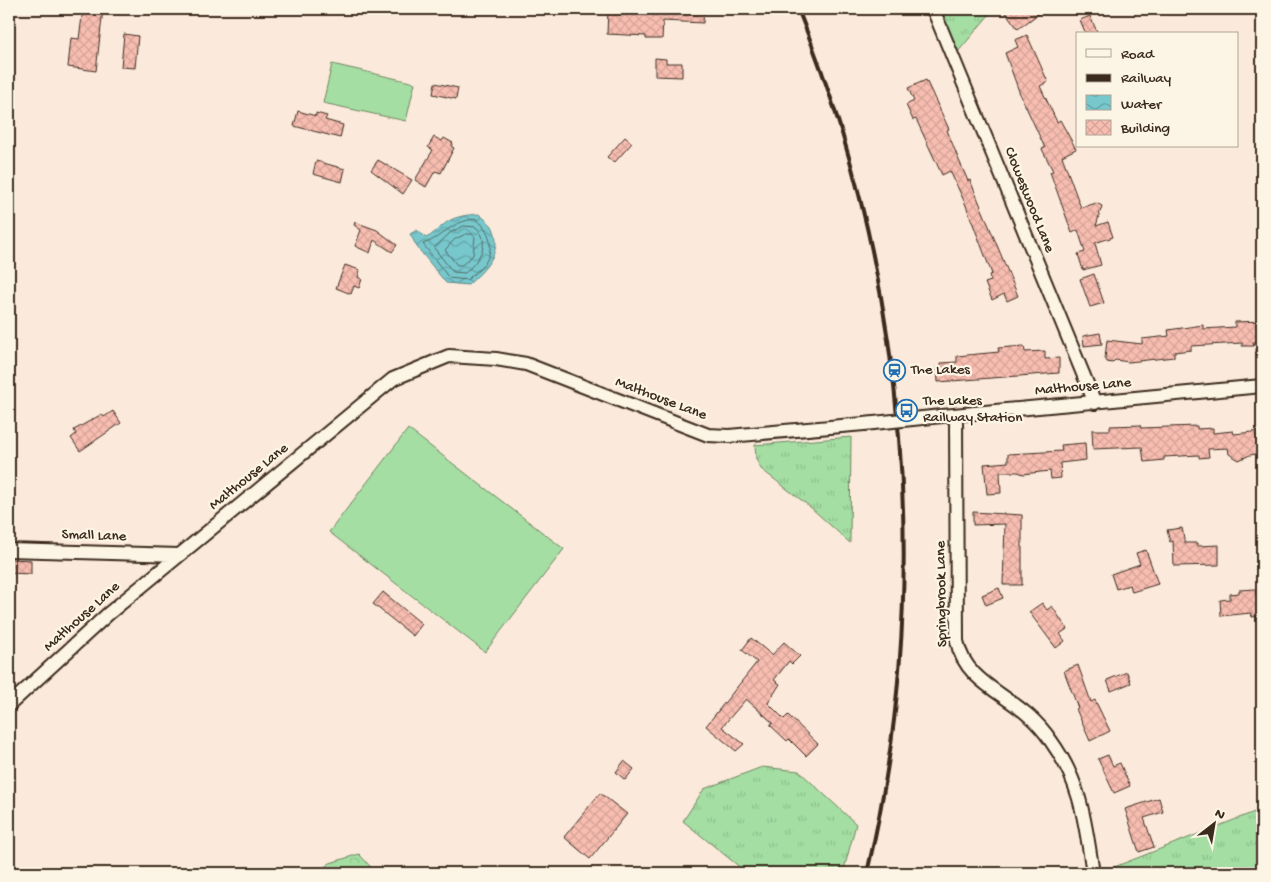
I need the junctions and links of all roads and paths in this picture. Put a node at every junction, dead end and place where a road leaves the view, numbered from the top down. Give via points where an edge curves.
1 (933, 9) edge
2 (1262, 386) edge
3 (1095, 403) junction
4 (956, 415) junction
5 (9, 550) edge
6 (179, 555) junction
7 (9, 705) edge
8 (1094, 873) edge

1 - 3 street, Cloweswood Lane
2 - 3 street, Malthouse Lane
3 - 4 street, Malthouse Lane
4 - 6 street, Malthouse Lane, bridge via 729,436 708,435 526,364 449,356 393,379
4 - 8 street, Springbrook Lane via 957,641 960,654 981,682 1029,716 1067,765 1080,798
5 - 6 street, Small Lane
6 - 7 street, Matlhouse Lane via 108,614

